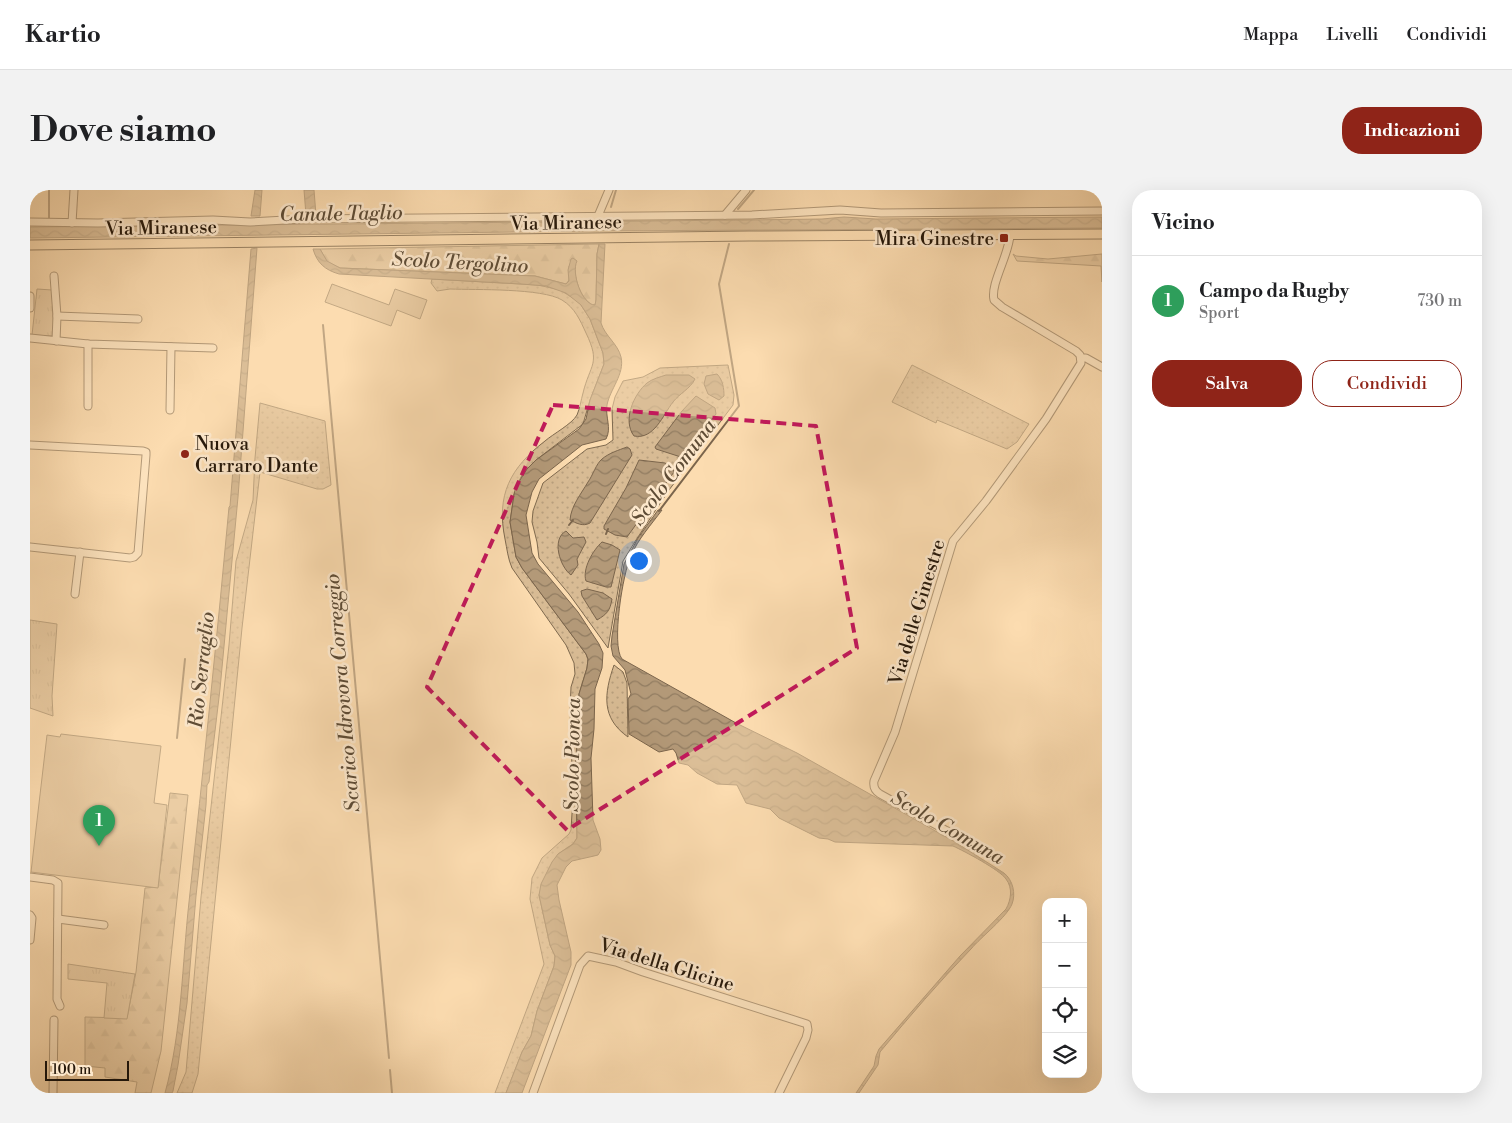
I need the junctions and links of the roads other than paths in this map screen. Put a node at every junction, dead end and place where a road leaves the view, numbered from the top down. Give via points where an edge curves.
1 (74, 190) edge
2 (609, 190) edge
3 (746, 190) edge
4 (1102, 211) edge
5 (725, 215) junction
6 (598, 216) junction
7 (30, 222) edge
8 (72, 223) junction
9 (1102, 234) edge
10 (1010, 235) junction
11 (30, 244) edge
12 (54, 276) dead end
13 (30, 296) edge
14 (30, 308) edge
15 (57, 316) junction
16 (138, 318) dead end
17 (30, 338) edge
18 (56, 341) junction
19 (88, 344) junction
20 (171, 347) junction
21 (213, 348) dead end
22 (1081, 358) junction
23 (1102, 367) edge
24 (88, 406) dead end
25 (170, 410) dead end
26 (30, 445) edge
27 (30, 547) edge
28 (80, 552) junction
29 (76, 594) dead end
30 (978, 850) dead end
31 (30, 877) edge
32 (31, 915) edge
33 (58, 919) junction
34 (104, 924) dead end
35 (30, 940) edge
36 (60, 1006) dead end
37 (54, 1020) dead end
38 (53, 1093) edge
39 (533, 1093) edge
40 (779, 1093) edge

1 - 8 street
2 - 6 street
3 - 5 street
4 - 5 street via 840,210
5 - 6 street
6 - 8 street
7 - 8 street
9 - 10 main road, Via Miranese
10 - 11 main road, Via Miranese
10 - 22 street via 994,300 1076,351
12 - 15 street
13 - 14 street
15 - 16 street
15 - 18 street
17 - 18 street
18 - 19 street
19 - 20 street
19 - 24 street
20 - 21 street
20 - 25 street
22 - 23 street
22 - 30 street, Via delle Ginestre via 1078,369 1046,419 986,502 953,541 895,732 874,781 880,794
26 - 28 street via 146,452 138,553 130,558
27 - 28 street
28 - 29 street
31 - 33 street via 58,883
32 - 35 street
33 - 34 street
33 - 36 street via 57,999
37 - 38 street
39 - 40 street, Via della Glicine via 580,965 588,956 616,962 807,1024 806,1038

